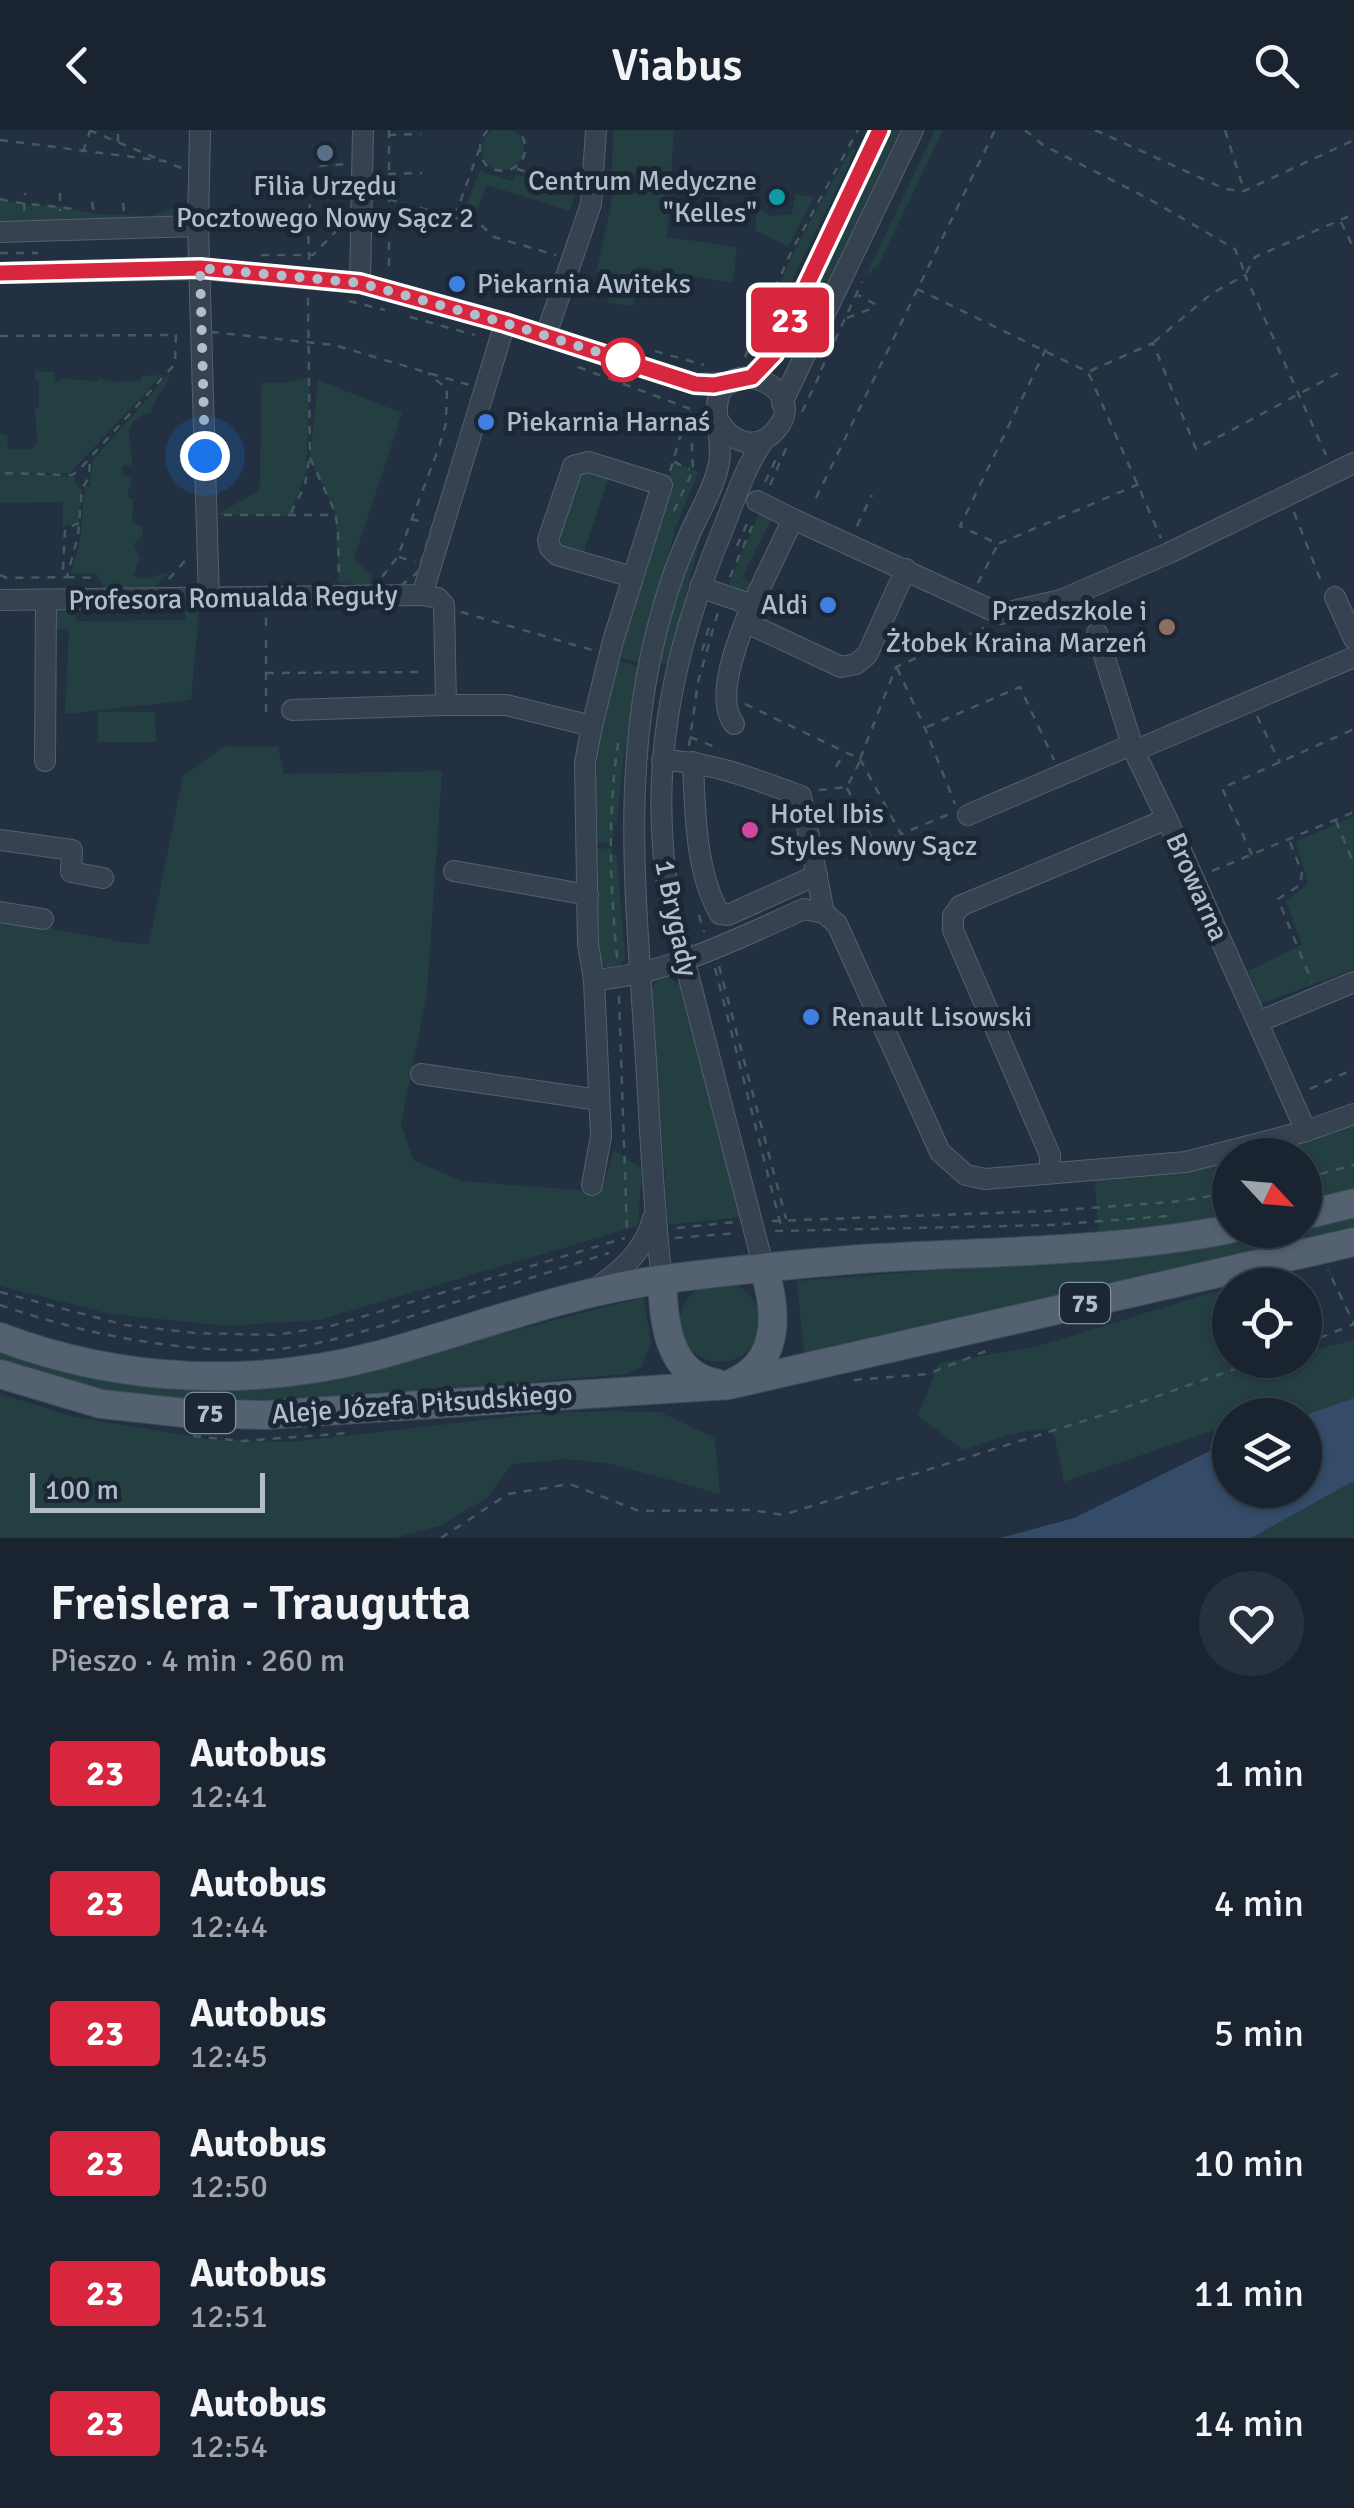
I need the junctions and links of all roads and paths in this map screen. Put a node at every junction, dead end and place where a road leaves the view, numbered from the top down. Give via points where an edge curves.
1 (90, 130) edge
2 (118, 130) edge
3 (200, 130) edge
4 (363, 130) edge
5 (488, 130) edge
6 (518, 130) edge
7 (596, 130) edge
8 (880, 130) edge
9 (913, 130) edge
10 (995, 130) edge
11 (1025, 130) edge
12 (1095, 130) edge
13 (1225, 130) edge
14 (388, 132) edge
15 (421, 134) dead end
16 (0, 140) edge
17 (1354, 140) edge
18 (118, 142) junction
19 (479, 148) junction
20 (83, 152) junction
21 (164, 161) junction
22 (344, 164) dead end
23 (514, 169) junction
24 (192, 172) dead end
25 (422, 173) dead end
26 (388, 174) junction
27 (582, 189) dead end
28 (1244, 191) junction
29 (25, 193) dead end
30 (60, 193) dead end
31 (312, 196) junction
32 (344, 196) dead end
33 (0, 199) edge
34 (388, 199) junction
35 (24, 206) junction
36 (60, 206) junction
37 (77, 210) dead end
38 (1354, 214) edge
39 (455, 216) junction
40 (1340, 220) junction
41 (24, 223) dead end
42 (60, 223) dead end
43 (198, 226) junction
44 (0, 232) edge
45 (1354, 249) edge
46 (564, 257) dead end
47 (200, 268) junction
48 (0, 273) edge
49 (1246, 274) junction
50 (310, 276) junction
51 (360, 283) junction
52 (916, 289) junction
53 (392, 290) junction
54 (856, 294) dead end
55 (335, 299) dead end
56 (404, 315) dead end
57 (845, 319) dead end
58 (502, 332) junction
59 (546, 335) junction
60 (0, 336) edge
61 (308, 342) junction
62 (1153, 343) junction
63 (1046, 349) junction
64 (577, 366) dead end
65 (1344, 370) dead end
66 (426, 372) junction
67 (1088, 372) junction
68 (741, 380) junction
69 (695, 384) junction
70 (1298, 393) junction
71 (782, 404) junction
72 (689, 408) dead end
73 (718, 416) junction
74 (773, 443) junction
75 (1327, 457) dead end
76 (310, 458) junction
77 (90, 459) junction
78 (673, 462) dead end
79 (1354, 463) edge
80 (692, 470) dead end
81 (0, 472) edge
82 (1138, 484) junction
83 (424, 485) junction
84 (444, 492) junction
85 (816, 498) dead end
86 (759, 502) junction
87 (1291, 505) dead end
88 (333, 510) junction
89 (210, 515) junction
90 (290, 516) junction
91 (411, 518) junction
92 (793, 519) junction
93 (79, 524) junction
94 (433, 524) junction
95 (198, 547) dead end
96 (1167, 554) junction
97 (398, 556) junction
98 (421, 564) junction
99 (906, 569) junction
100 (0, 575) edge
101 (67, 576) junction
102 (632, 577) junction
103 (166, 582) dead end
104 (373, 589) junction
105 (339, 590) junction
106 (102, 591) dead end
107 (714, 591) junction
108 (1330, 593) joint
109 (422, 595) junction
110 (0, 600) edge
111 (46, 600) junction
112 (209, 600) junction
113 (748, 613) junction
114 (1096, 632) dead end
115 (1354, 639) edge
116 (266, 640) dead end
117 (1354, 657) edge
118 (896, 667) dead end
119 (430, 672) dead end
120 (266, 673) junction
121 (1250, 702) junction
122 (446, 704) junction
123 (292, 710) dead end
124 (266, 720) dead end
125 (734, 724) dead end
126 (592, 726) junction
127 (926, 728) junction
128 (1354, 729) edge
129 (1133, 748) junction
130 (845, 752) dead end
131 (860, 759) dead end
132 (662, 760) junction
133 (690, 761) junction
134 (45, 762) dead end
135 (1280, 762) junction
136 (836, 767) dead end
137 (1058, 770) dead end
138 (847, 787) dead end
139 (1354, 812) edge
140 (968, 815) dead end
141 (1167, 819) junction
142 (1335, 820) junction
143 (901, 834) junction
144 (1289, 839) junction
145 (0, 840) edge
146 (1252, 855) junction
147 (1354, 864) edge
148 (454, 871) dead end
149 (817, 875) junction
150 (1198, 877) dead end
151 (103, 878) dead end
152 (588, 895) junction
153 (702, 904) dead end
154 (696, 908) dead end
155 (0, 912) edge
156 (824, 914) junction
157 (43, 918) dead end
158 (712, 948) junction
159 (683, 961) junction
160 (640, 974) junction
161 (594, 980) junction
162 (1354, 982) edge
163 (1318, 997) junction
164 (1258, 1022) junction
165 (1354, 1069) edge
166 (420, 1074) dead end
167 (1291, 1098) junction
168 (599, 1100) junction
169 (1354, 1114) edge
170 (1306, 1131) junction
171 (1354, 1165) edge
172 (1050, 1172) junction
173 (1322, 1173) edge
174 (592, 1185) dead end
175 (1212, 1195) edge
176 (1354, 1203) edge
177 (1322, 1210) edge
178 (1172, 1215) dead end
179 (787, 1221) junction
180 (780, 1222) junction
181 (753, 1226) junction
182 (785, 1230) junction
183 (655, 1233) junction
184 (1212, 1233) edge
185 (1354, 1242) edge
186 (1323, 1249) junction
187 (608, 1254) dead end
188 (764, 1269) junction
189 (662, 1280) junction
190 (0, 1292) edge
191 (583, 1297) junction
192 (0, 1305) edge
193 (0, 1337) edge
194 (1322, 1337) edge
195 (0, 1374) edge
196 (1212, 1377) edge
197 (728, 1385) junction
198 (441, 1538) edge

1 - 18 path
1 - 20 path
2 - 18 path
3 - 43 street
4 - 51 street
5 - 19 path
6 - 23 path via 526,151
7 - 59 street via 590,204
8 - 68 street via 774,354
9 - 71 street
10 - 52 path
11 - 49 path via 1235,249
12 - 28 path via 1225,189
13 - 28 path
14 - 15 path
14 - 26 path
16 - 20 path
17 - 28 path
18 - 21 path
19 - 23 path via 492,169
19 - 39 path
20 - 21 path
21 - 24 path
22 - 31 path via 319,166
23 - 27 path
25 - 26 path
26 - 34 path
29 - 35 path
30 - 36 path
31 - 32 path
31 - 50 path
33 - 35 path
34 - 39 path
34 - 53 path
35 - 36 path
35 - 41 path
36 - 37 path
36 - 42 path
38 - 40 path
39 - 46 path via 481,224 494,237
40 - 45 path
40 - 49 path via 1255,257
43 - 44 street
43 - 47 street
47 - 48 street
47 - 50 street
47 - 112 street
49 - 62 path
49 - 70 path
50 - 51 street
50 - 61 path
51 - 53 street
52 - 63 path
52 - 85 path
53 - 55 path via 386,310
53 - 58 street
54 - 57 path via 874,308
56 - 58 path
58 - 59 street
58 - 109 street, Profesora Romualda Reguły
59 - 69 street
60 - 77 path via 176,335 175,364
61 - 66 path
61 - 76 path
61 - 89 path via 211,332
62 - 67 path
62 - 70 path via 1196,449
63 - 67 path
63 - 82 path via 960,526 998,544
64 - 72 path
65 - 70 path
66 - 83 path via 448,389 446,423
66 - 84 path via 476,388
67 - 82 path
68 - 69 street
68 - 71 street via 772,385
68 - 73 street via 718,400
69 - 73 street
70 - 75 path
71 - 74 street
73 - 74 street via 732,438
73 - 160 street, 1 Brygady via 719,462 663,608 639,717 633,769
74 - 86 path
74 - 107 street, 1 Brygady via 746,470
76 - 88 path
76 - 90 path
77 - 81 path via 72,475
77 - 93 path
78 - 80 path
79 - 96 street
82 - 96 path
83 - 84 path
83 - 91 path
84 - 94 path
86 - 92 street
86 - 107 path
87 - 108 path
88 - 90 path via 330,516
88 - 105 path
89 - 90 path
89 - 105 path via 211,578 222,589
91 - 94 path
91 - 97 path
92 - 99 street
92 - 113 street
93 - 101 path
93 - 101 path via 65,529
94 - 98 path
95 - 103 path
96 - 99 street via 1061,600 1000,614
97 - 98 path
97 - 104 path
98 - 104 path via 398,588
99 - 113 street via 856,664 841,667
100 - 101 path
101 - 106 path via 94,576
102 - 102 street via 550,548 573,466 589,462 662,486
102 - 126 street
104 - 105 path
107 - 113 street
107 - 132 street, 1 Brygady via 675,673
107 - 133 path via 684,734
108 - 115 street
109 - 112 street, Profesora Romualda Reguły
109 - 122 street via 444,606
110 - 111 street, Profesora Romualda Reguły
111 - 112 street, Profesora Romualda Reguły
111 - 134 street
113 - 125 street via 726,695 726,714
114 - 129 street
116 - 120 path
117 - 121 street
118 - 127 path
119 - 120 path
120 - 124 path
121 - 129 street
121 - 135 path
122 - 123 street
122 - 126 street via 506,706
126 - 152 street via 585,763
127 - 137 path via 1020,687
127 - 143 path via 957,810
128 - 135 path
129 - 140 street
129 - 141 street
130 - 136 path
131 - 143 path
132 - 133 street
132 - 159 street, 1 Brygady via 662,858
133 - 149 street via 801,796
133 - 149 street via 700,846 720,914
135 - 146 path via 1222,788
138 - 143 path via 874,846
139 - 142 path
141 - 164 street, Browarna
141 - 172 street, Browarna via 960,906 953,916 953,930 1050,1155
142 - 144 path
142 - 147 path
144 - 146 path
144 - 163 path via 1300,885 1278,899
145 - 151 street via 72,850 72,872
146 - 150 path
148 - 152 street
149 - 156 street
152 - 161 street
153 - 158 path
154 - 158 path
155 - 157 street
156 - 158 street via 804,909
156 - 172 street via 837,924 940,1152 966,1175 985,1179
158 - 159 street
158 - 179 path
158 - 180 path
159 - 160 street
159 - 181 street, 1 Brygady
160 - 161 street
160 - 183 street, 1 Brygady
161 - 168 street
162 - 163 street
163 - 164 street
164 - 167 street, Browarna
165 - 167 path
166 - 168 street
167 - 170 street, Browarna
168 - 174 street
169 - 170 street
170 - 172 street via 1186,1162
171 - 173 path
175 - 179 path via 1048,1211
176 - 177 main road
178 - 182 path via 1050,1225
179 - 180 path
180 - 181 path
180 - 182 path
181 - 182 path
181 - 183 path
181 - 183 path
181 - 188 street, 1 Brygady
183 - 189 street
183 - 190 path via 331,1326 275,1335 125,1325
183 - 191 street via 623,1270
184 - 188 main road, Aleje Józefa Piłsudskiego / 75
185 - 186 main road, Aleje Józefa Piłsudskiego / 75
186 - 194 path via 1354,1324
186 - 197 main road, Aleje Józefa Piłsudskiego / 75
187 - 192 path via 381,1326 266,1350 118,1338
188 - 189 main road, Aleje Józefa Piłsudskiego / 75
188 - 197 main road, 1 Brygady via 774,1317 768,1350 745,1377
189 - 191 main road, Aleje Józefa Piłsudskiego / 75
189 - 197 main road via 667,1330 682,1365 708,1382
191 - 193 main road, Aleje Józefa Piłsudskiego / 75 via 378,1355 259,1377 103,1367
195 - 197 main road, Aleje Józefa Piłsudskiego / 75 via 101,1404 265,1415
196 - 198 path via 783,1515 639,1511 570,1484 508,1494

